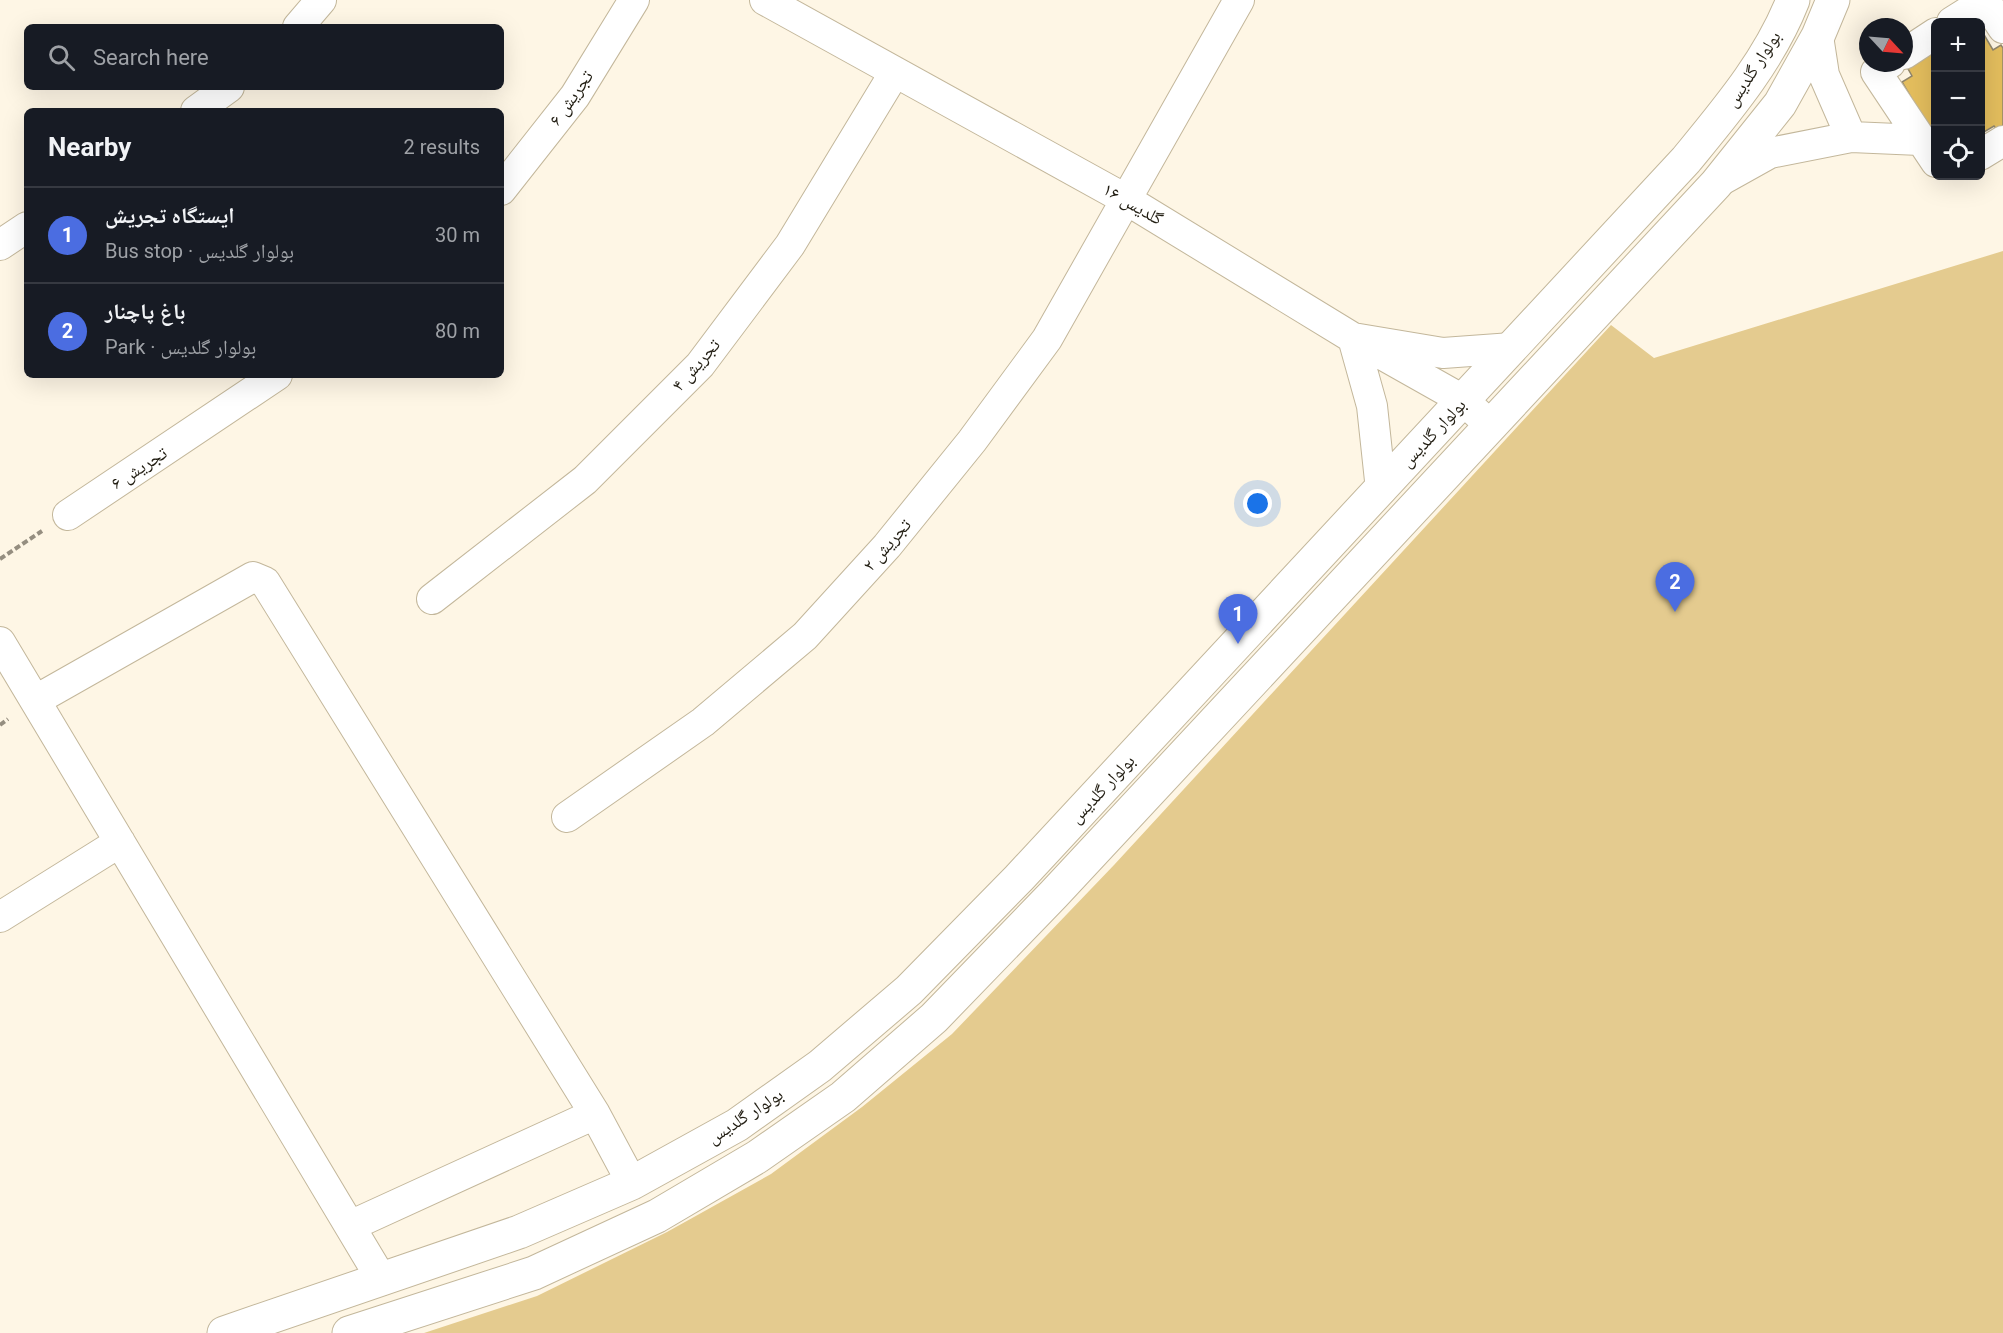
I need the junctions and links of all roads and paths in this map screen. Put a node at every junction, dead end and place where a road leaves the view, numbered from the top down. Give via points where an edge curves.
1 (321, 0) edge
2 (634, 0) edge
3 (765, 0) edge
4 (1239, 0) edge
5 (1793, 0) edge
6 (1833, 0) edge
7 (1986, 1) edge
8 (1958, 18) edge
9 (301, 24) edge
10 (2003, 28) edge
11 (1818, 36) junction
12 (1931, 36) edge
13 (1913, 48) edge
14 (895, 72) junction
15 (1876, 72) edge
16 (225, 90) edge
17 (200, 108) edge
18 (1851, 137) junction
19 (2003, 141) edge
20 (1928, 151) edge
21 (1985, 152) edge
22 (1716, 184) junction
23 (504, 186) edge
24 (1127, 200) junction
25 (24, 229) edge
26 (0, 244) edge
27 (1353, 338) junction
28 (1512, 348) junction
29 (272, 378) edge
30 (1463, 400) junction
31 (1491, 424) junction
32 (1381, 490) junction
33 (68, 514) joint
34 (0, 559) edge
35 (432, 599) dead end
36 (0, 642) edge
37 (36, 700) junction
38 (567, 817) dead end
39 (120, 843) junction
40 (0, 917) edge
41 (595, 1114) junction
42 (632, 1183) junction
43 (350, 1226) junction
44 (382, 1280) junction
45 (224, 1333) edge
46 (349, 1333) edge

1 - 9 street
2 - 23 street, تجریش ۶ via 574,96
3 - 14 street, گلدیس ۱۶
4 - 24 street, تجریش ۲
5 - 28 street, بولوار گلدیس via 1747,86 1686,160
6 - 11 street, بولوار گلدیس
7 - 8 street
7 - 10 street
11 - 18 street via 1824,75
11 - 22 street, بولوار گلدیس via 1780,104
12 - 13 street
14 - 24 street, گلدیس ۱۶
14 - 35 street, تجریش ۴ via 790,245 700,365 585,480
15 - 20 street
16 - 17 street
18 - 20 street
18 - 22 street via 1770,153
19 - 21 street
22 - 31 street, بولوار گلدیس
24 - 27 street, گلدیس ۱۶
24 - 38 street, تجریش ۲ via 1047,339 972,441 887,546 806,636 703,722
25 - 26 street
27 - 28 street via 1443,353
27 - 30 street, گلدیس ۱۶
27 - 32 street via 1372,406
28 - 30 street, بولوار گلدیس
29 - 33 street, تجریش ۶
30 - 31 street, گلدیس ۱۶
30 - 32 street, بولوار گلدیس
31 - 46 street, بولوار گلدیس via 1014,936 934,1018 843,1097 757,1157 657,1216 534,1273
32 - 42 street, بولوار گلدیس via 909,990 820,1066 737,1125
33 - 34 path
36 - 37 street
37 - 39 street
37 - 41 street via 253,577 265,582
39 - 40 street
39 - 43 street
41 - 42 street
41 - 43 street
42 - 44 street, بولوار گلدیس via 519,1232
43 - 44 street
44 - 45 street, بولوار گلدیس

